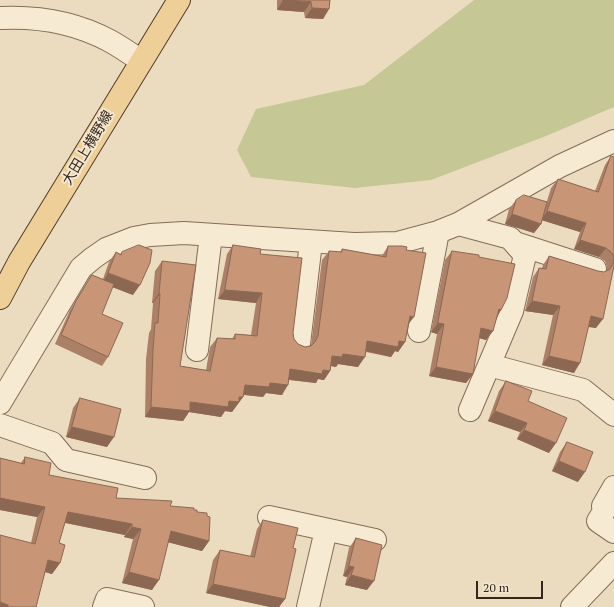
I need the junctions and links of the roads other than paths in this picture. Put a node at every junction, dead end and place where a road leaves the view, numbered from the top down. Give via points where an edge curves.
1 (179, 0) edge
2 (0, 18) edge
3 (141, 61) junction
4 (614, 141) edge
5 (448, 228) junction
6 (211, 235) junction
7 (311, 242) junction
8 (515, 243) junction
9 (595, 269) edge
10 (0, 298) edge
11 (419, 331) dead end
12 (299, 344) edge
13 (197, 350) dead end
14 (489, 366) junction
15 (0, 403) edge
16 (470, 410) dead end
17 (614, 415) edge
18 (0, 425) edge
19 (145, 478) dead end
20 (614, 487) edge
21 (269, 517) dead end
22 (326, 530) junction
23 (614, 532) edge
24 (375, 540) dead end
25 (614, 564) edge
26 (104, 607) edge
27 (143, 607) edge
28 (308, 607) edge
29 (572, 607) edge

1 - 3 main road, 大田上横野線
2 - 3 street via 53,20 110,41
3 - 10 main road, 大田上横野線 via 19,262
4 - 5 street via 560,166
5 - 7 street via 397,244
5 - 8 street via 510,238
5 - 11 street
6 - 7 street
6 - 13 street
6 - 15 street via 184,233 134,238 106,249 93,258 81,268
7 - 12 street
8 - 9 street
8 - 14 street via 525,255 512,311
14 - 16 street
14 - 17 street via 583,390
18 - 19 street via 52,443 66,460
20 - 23 street via 598,521
21 - 22 street
22 - 24 street
22 - 28 street
25 - 29 street
26 - 27 street via 107,599

